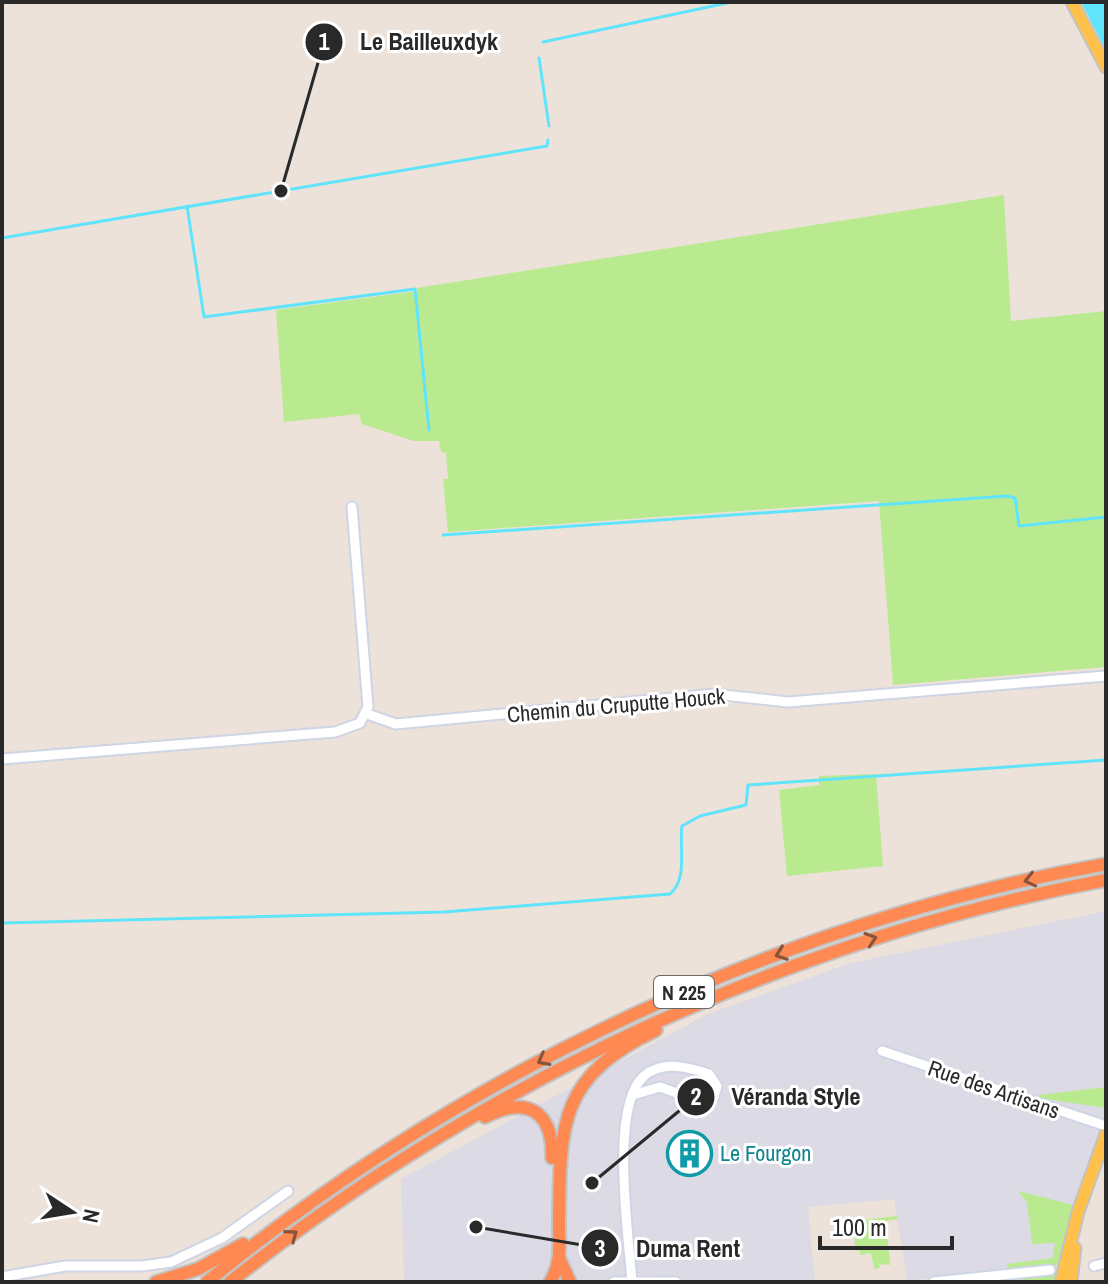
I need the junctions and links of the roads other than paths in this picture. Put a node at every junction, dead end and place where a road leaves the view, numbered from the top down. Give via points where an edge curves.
1 (1072, 2) edge
2 (1106, 67) edge
3 (352, 507) dead end
4 (1106, 676) edge
5 (367, 714) junction
6 (2, 759) edge
7 (1106, 864) edge
8 (1106, 880) edge
9 (744, 984) junction
10 (882, 1051) dead end
11 (633, 1095) junction
12 (1106, 1126) edge
13 (1106, 1134) edge
14 (1100, 1150) junction
15 (355, 1190) junction
16 (288, 1191) dead end
17 (301, 1209) junction
18 (559, 1248) junction
19 (1106, 1263) edge
20 (1094, 1266) dead end
21 (1050, 1270) dead end
22 (2, 1277) edge
23 (156, 1282) edge
24 (207, 1282) edge
25 (230, 1282) edge
26 (540, 1282) edge
27 (550, 1282) edge
28 (570, 1282) edge
29 (614, 1282) edge
30 (628, 1282) edge
31 (676, 1282) edge
32 (934, 1282) edge
33 (1061, 1282) edge
34 (1071, 1282) edge

1 - 2 main road
3 - 5 street
4 - 5 street, Chemin du Cruputte Houck via 788,702 722,694 401,724
5 - 6 street via 357,726 335,732
7 -> 17 highway, N 225 via 893,916 672,997 486,1091
9 -> 8 highway, N 225 via 920,924
9 - 15 highway, N 225 via 528,1084
9 - 18 highway via 623,1047 588,1076 561,1140
10 - 12 street, Rue des Artisans
11 - 11 street via 660,1087 704,1103 714,1097 717,1082 705,1072 664,1067 642,1078
11 - 30 street via 623,1148
13 - 14 main road
14 - 33 main road via 1075,1219
14 - 34 main road via 1078,1231
25 -> 15 highway, N 225
15 - 26 highway via 496,1112 514,1107 533,1111 548,1125 552,1140 551,1257
16 - 22 street via 222,1238 171,1262 65,1266
17 - 23 highway via 218,1260
17 - 24 highway, N 225
18 - 27 highway
18 - 28 highway via 562,1271
19 - 20 street
21 - 32 street
29 - 30 street
30 - 31 street

